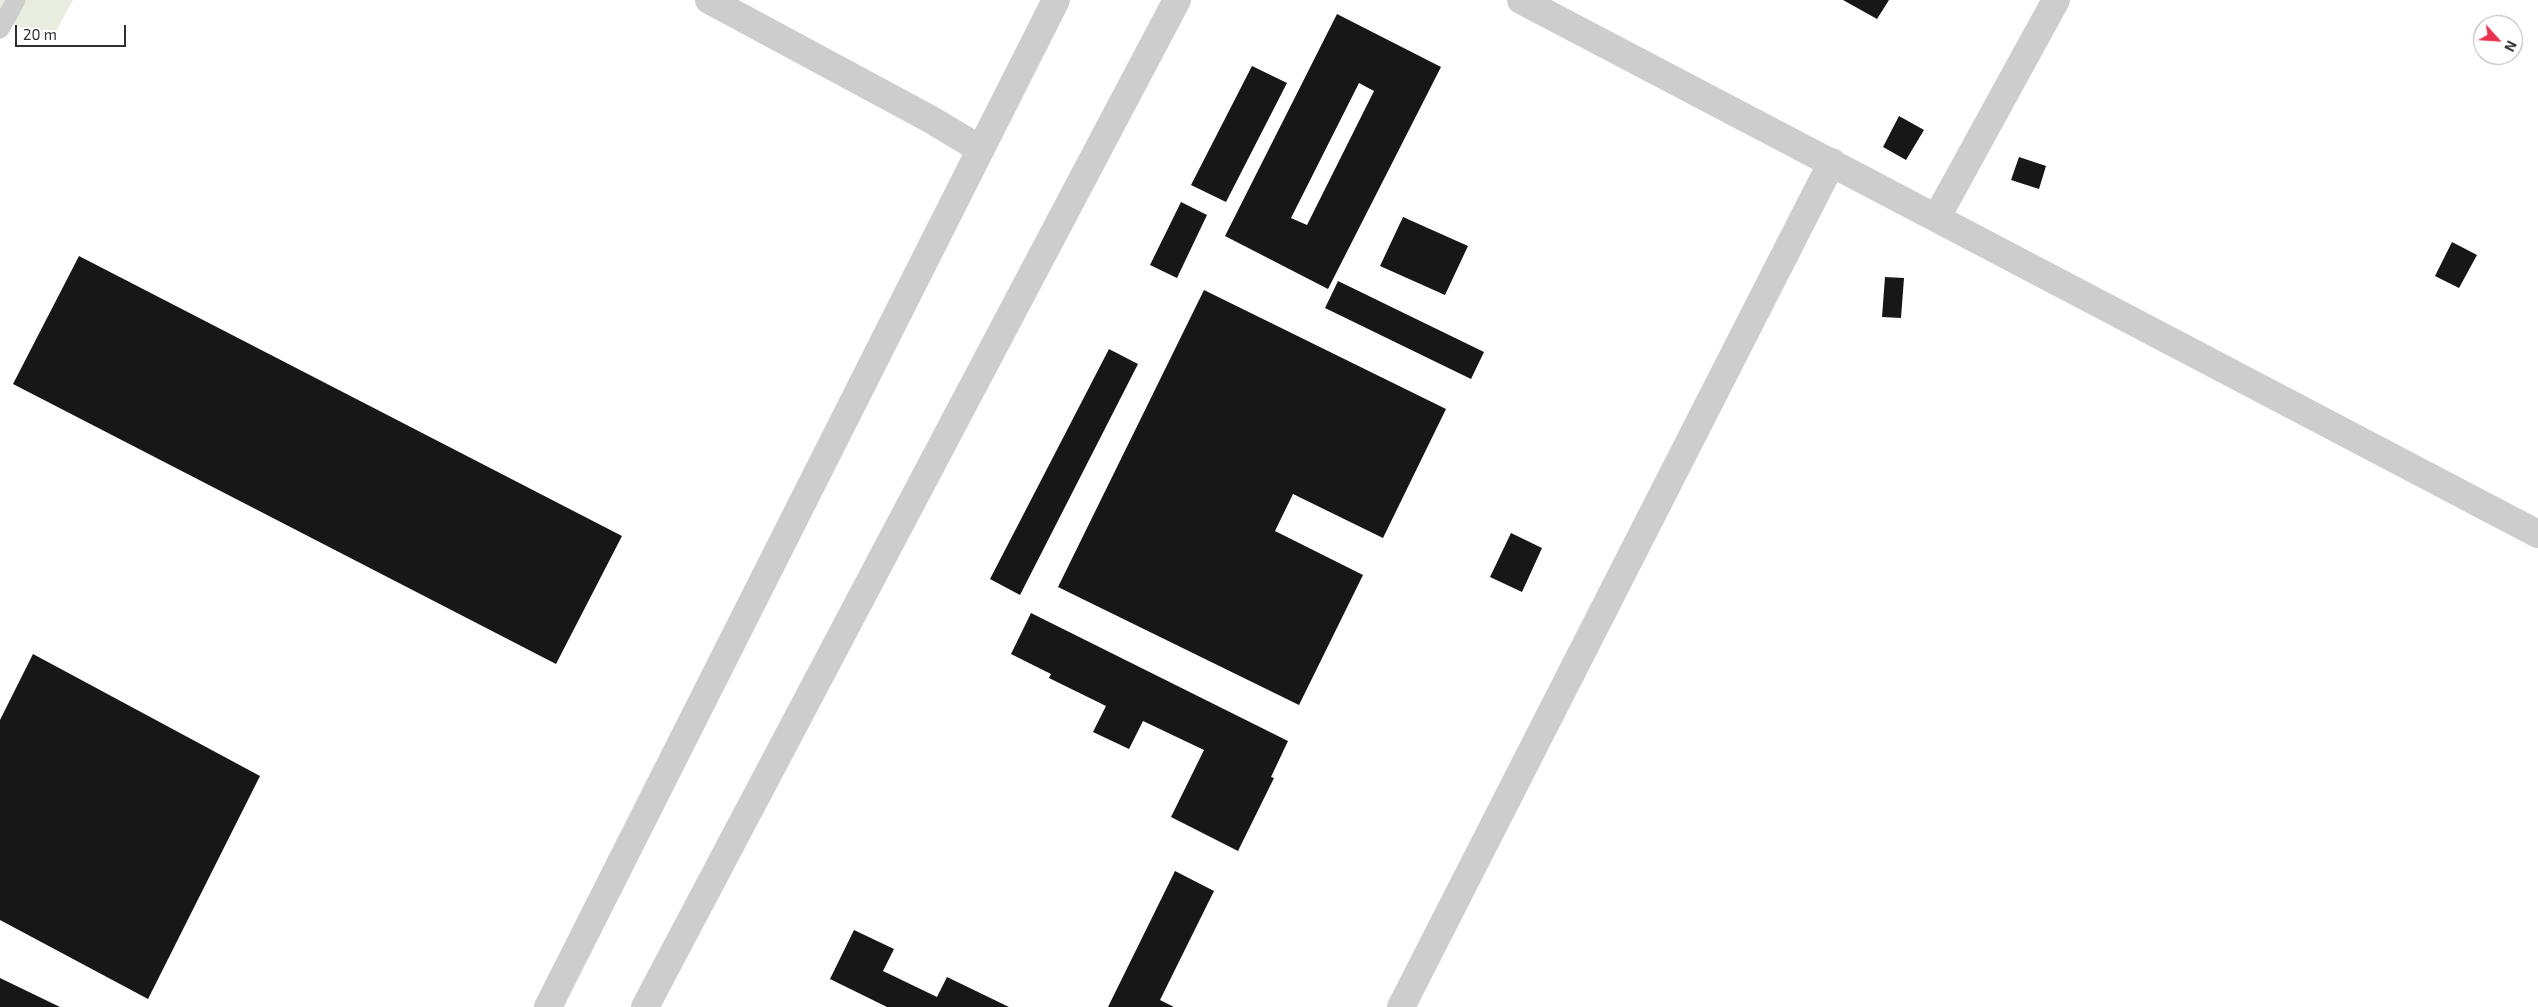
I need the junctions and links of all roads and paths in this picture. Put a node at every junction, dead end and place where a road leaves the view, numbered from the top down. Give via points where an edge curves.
1 (16, 0) edge
2 (709, 0) edge
3 (1056, 0) edge
4 (1177, 0) edge
5 (1521, 0) edge
6 (2056, 0) edge
7 (0, 29) edge
8 (980, 149) junction
9 (1832, 162) junction
10 (1937, 217) junction
11 (2538, 534) edge
12 (548, 1007) edge
13 (645, 1007) edge
14 (1401, 1007) edge

1 - 7 lane
2 - 8 street
3 - 8 street
4 - 13 street
5 - 9 street
6 - 10 street
8 - 12 street
9 - 10 street
9 - 14 street
10 - 11 street

